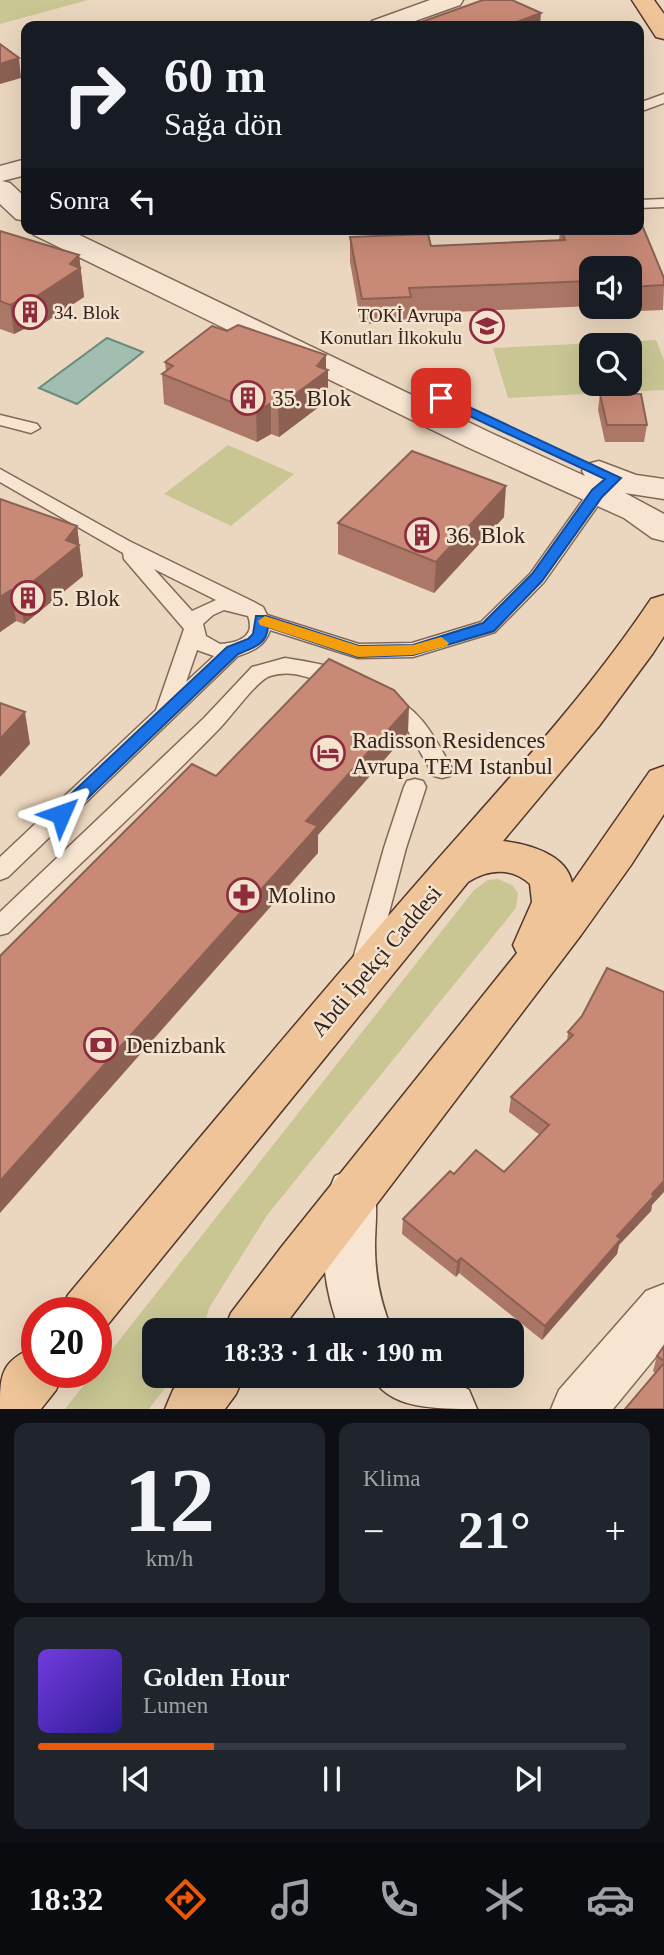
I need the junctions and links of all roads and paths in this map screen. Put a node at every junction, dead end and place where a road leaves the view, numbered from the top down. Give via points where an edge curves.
1 (452, 0) edge
2 (643, 0) edge
3 (476, 4) edge
4 (394, 21) edge
5 (430, 21) edge
6 (664, 32) edge
7 (664, 97) edge
8 (644, 106) edge
9 (664, 114) edge
10 (644, 117) edge
11 (21, 151) edge
12 (0, 157) edge
13 (21, 168) edge
14 (0, 174) edge
15 (0, 189) edge
16 (664, 203) edge
17 (644, 204) edge
18 (21, 208) edge
19 (56, 235) edge
20 (89, 235) edge
21 (0, 420) edge
22 (31, 428) dead end
23 (0, 474) edge
24 (606, 486) junction
25 (664, 489) edge
26 (664, 530) edge
27 (122, 545) junction
28 (664, 607) edge
29 (254, 614) junction
30 (193, 627) junction
31 (232, 650) junction
32 (163, 718) junction
33 (442, 770) dead end
34 (664, 782) edge
35 (415, 787) dead end
36 (0, 871) edge
37 (452, 871) junction
38 (0, 926) edge
39 (527, 974) junction
40 (360, 979) junction
41 (352, 1191) junction
42 (98, 1297) edge
43 (664, 1308) edge
44 (259, 1318) edge
45 (360, 1318) edge
46 (24, 1388) edge
47 (208, 1388) edge
48 (415, 1388) edge
49 (7, 1409) edge
50 (192, 1409) edge
51 (450, 1409) edge
52 (578, 1409) edge

1 - 4 street
2 - 6 main road
3 - 5 street
7 - 8 lane
9 - 10 lane
11 - 12 street
13 - 14 street
15 - 18 street
16 - 17 lane
19 - 24 street via 466,434
20 - 24 street
21 - 22 lane
23 - 27 lane
24 - 25 street
24 - 26 street
24 - 29 lane via 537,578 488,627 413,650 358,651
27 - 29 lane
27 - 30 lane
28 - 37 main road, Abdi İpekçi Caddesi via 613,680
29 - 30 lane via 236,604 214,606 197,617
29 - 31 lane via 260,635 244,648
30 - 31 lane via 202,644
30 - 32 lane
31 - 32 lane
32 - 36 lane
33 - 38 lane via 426,748 424,734 402,710 324,672 277,666 259,672 212,723
34 - 39 main road via 627,842
35 - 40 lane
37 - 39 main road via 491,855 538,867 550,878 553,902 538,933
37 - 40 main road, Abdi İpekçi Caddesi
39 - 41 main road
40 - 42 main road, Abdi İpekçi Caddesi
41 - 44 main road
41 - 45 street via 349,1273
43 - 52 street
46 - 49 main road
47 - 50 main road
48 - 51 street

